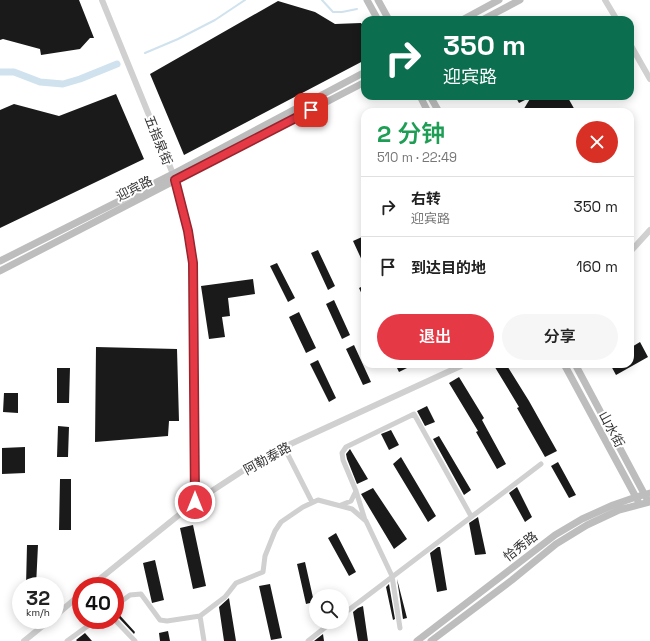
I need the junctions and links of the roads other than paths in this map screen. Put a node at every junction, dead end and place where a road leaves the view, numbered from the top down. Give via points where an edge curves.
1 (102, 0) edge
2 (367, 0) edge
3 (378, 0) edge
4 (499, 0) edge
5 (520, 0) edge
6 (605, 0) edge
7 (376, 16) edge
8 (387, 16) edge
9 (469, 16) edge
10 (490, 16) edge
11 (615, 16) edge
12 (634, 51) edge
13 (361, 74) edge
14 (650, 79) edge
15 (361, 84) edge
16 (174, 177) junction
17 (650, 230) edge
18 (634, 248) edge
19 (0, 261) edge
20 (0, 271) edge
21 (455, 368) edge
22 (566, 368) edge
23 (577, 368) edge
24 (284, 447) junction
25 (541, 464) dead end
26 (356, 491) junction
27 (648, 494) edge
28 (636, 497) junction
29 (195, 502) junction
30 (312, 502) junction
31 (650, 502) edge
32 (341, 505) junction
33 (640, 505) junction
34 (471, 516) junction
35 (366, 521) junction
36 (392, 576) junction
37 (102, 577) edge
38 (124, 599) edge
39 (72, 602) edge
40 (64, 608) edge
41 (349, 610) edge
42 (200, 616) junction
43 (400, 628) dead end
44 (39, 629) edge
45 (84, 629) edge
46 (124, 629) edge
47 (323, 629) edge
48 (24, 641) edge
49 (68, 641) edge
50 (135, 641) edge
51 (204, 641) edge
52 (308, 641) edge
53 (417, 641) edge
54 (431, 641) edge

1 - 16 street, 五指泉街
2 - 7 main road
3 - 8 main road
4 - 9 main road
5 - 10 main road
6 - 11 street
12 - 14 street
13 - 16 main road, 迎宾路
15 - 16 main road, 迎宾路
16 - 19 main road, 迎宾路
16 - 20 main road, 迎宾路
16 - 29 street, 五指泉街 via 188,231 193,263
17 - 18 street
21 - 24 street, 阿勒泰路
22 - 28 main road, 山水街
23 - 27 main road, 山水街
24 - 29 street, 阿勒泰路
24 - 30 street
25 - 34 street
26 - 32 street via 351,501
26 - 34 street via 343,460 342,453 346,447 414,414
26 - 35 street
27 - 28 main road, 恰秀路
27 - 31 main road, 山水街
28 - 33 main road, 山水街
28 - 53 main road, 恰秀路 via 582,519 554,535
29 - 37 street, 阿勒泰路
30 - 32 street via 318,500
30 - 42 street via 281,522 265,556 263,572 236,583 225,597
31 - 33 main road, 恰秀路
32 - 35 street via 352,509
33 - 54 main road, 恰秀路 via 619,510 556,544
34 - 36 street
35 - 36 street
36 - 41 street
36 - 43 street
38 - 42 street via 130,595 141,594 160,620
39 - 40 street
42 - 51 street
44 - 48 street
45 - 49 street
46 - 50 street
47 - 52 street

